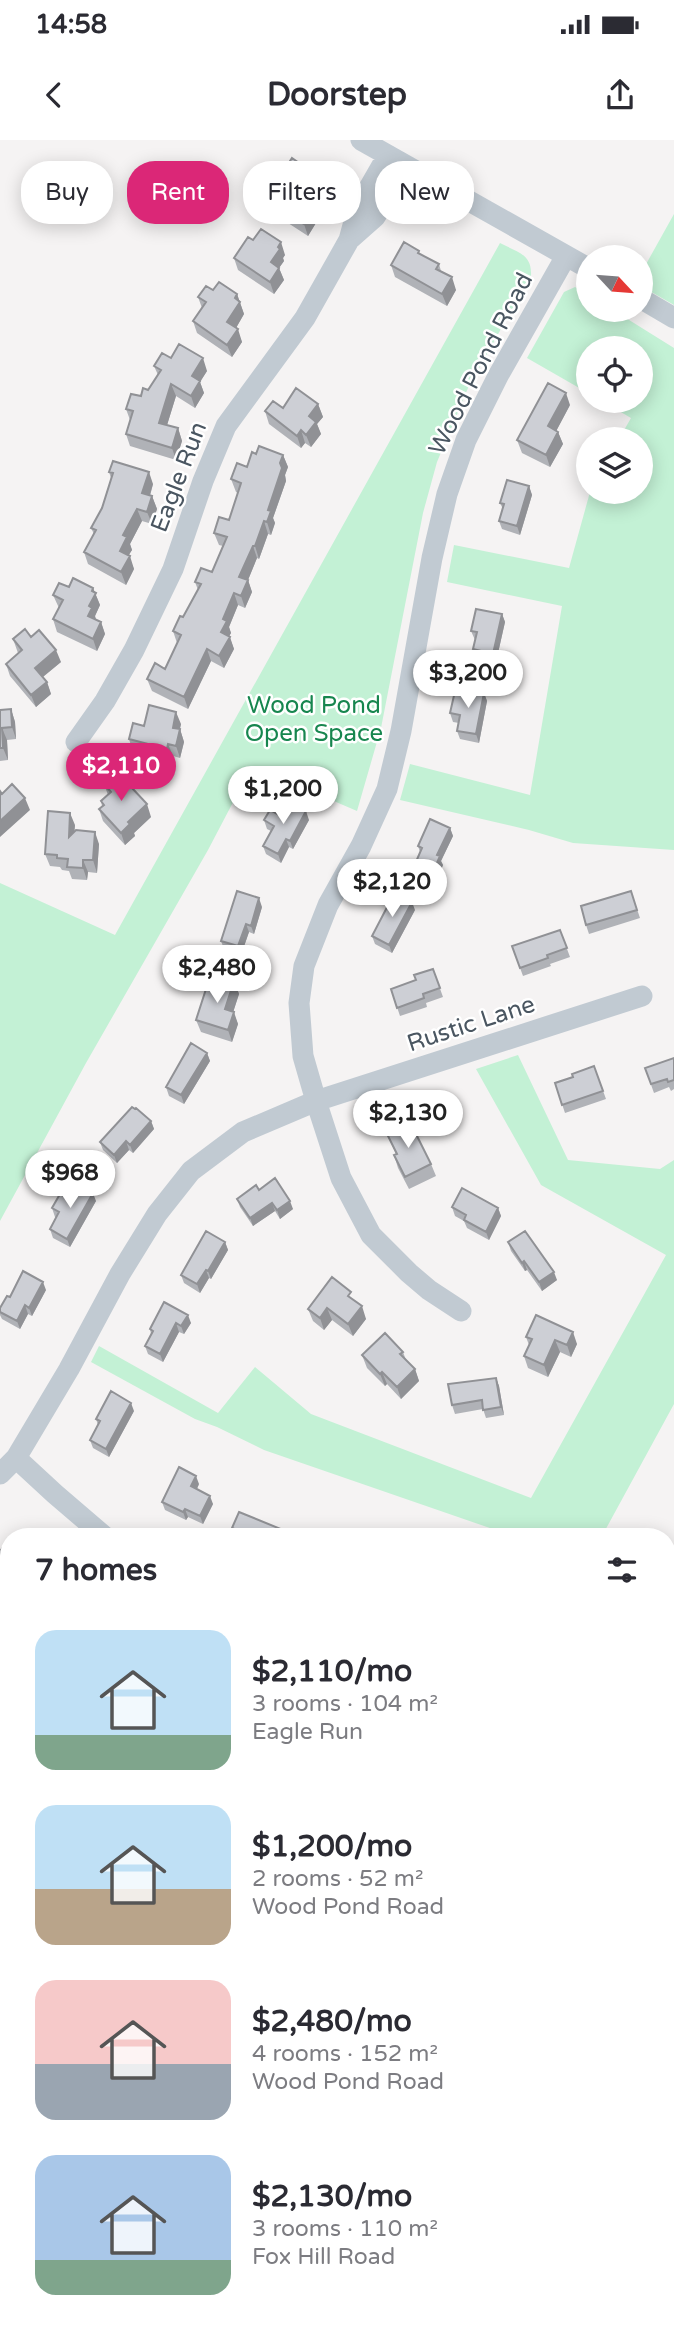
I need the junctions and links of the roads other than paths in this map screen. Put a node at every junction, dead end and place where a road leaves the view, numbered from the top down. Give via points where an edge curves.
1 (362, 140) edge
2 (397, 161) edge
3 (375, 187) edge
4 (474, 204) edge
5 (566, 256) junction
6 (576, 261) edge
7 (653, 306) edge
8 (674, 318) edge
9 (76, 742) dead end
10 (642, 996) dead end
11 (316, 1101) junction
12 (461, 1311) dead end
13 (16, 1458) junction
14 (0, 1474) edge
15 (95, 1528) edge

1 - 2 street
3 - 9 street, Eagle Run via 358,207 349,240 304,318 226,426 173,569 105,702
4 - 5 street
5 - 6 street
5 - 11 street, Wood Pond Road via 466,440 432,558 387,789 328,905 304,966 299,1030
7 - 8 street
10 - 11 street, Rustic Lane
11 - 12 street, Wood Pond Road via 341,1178 371,1235 429,1290
11 - 13 street via 243,1132 191,1171 157,1214 120,1274
13 - 14 street
13 - 15 street

